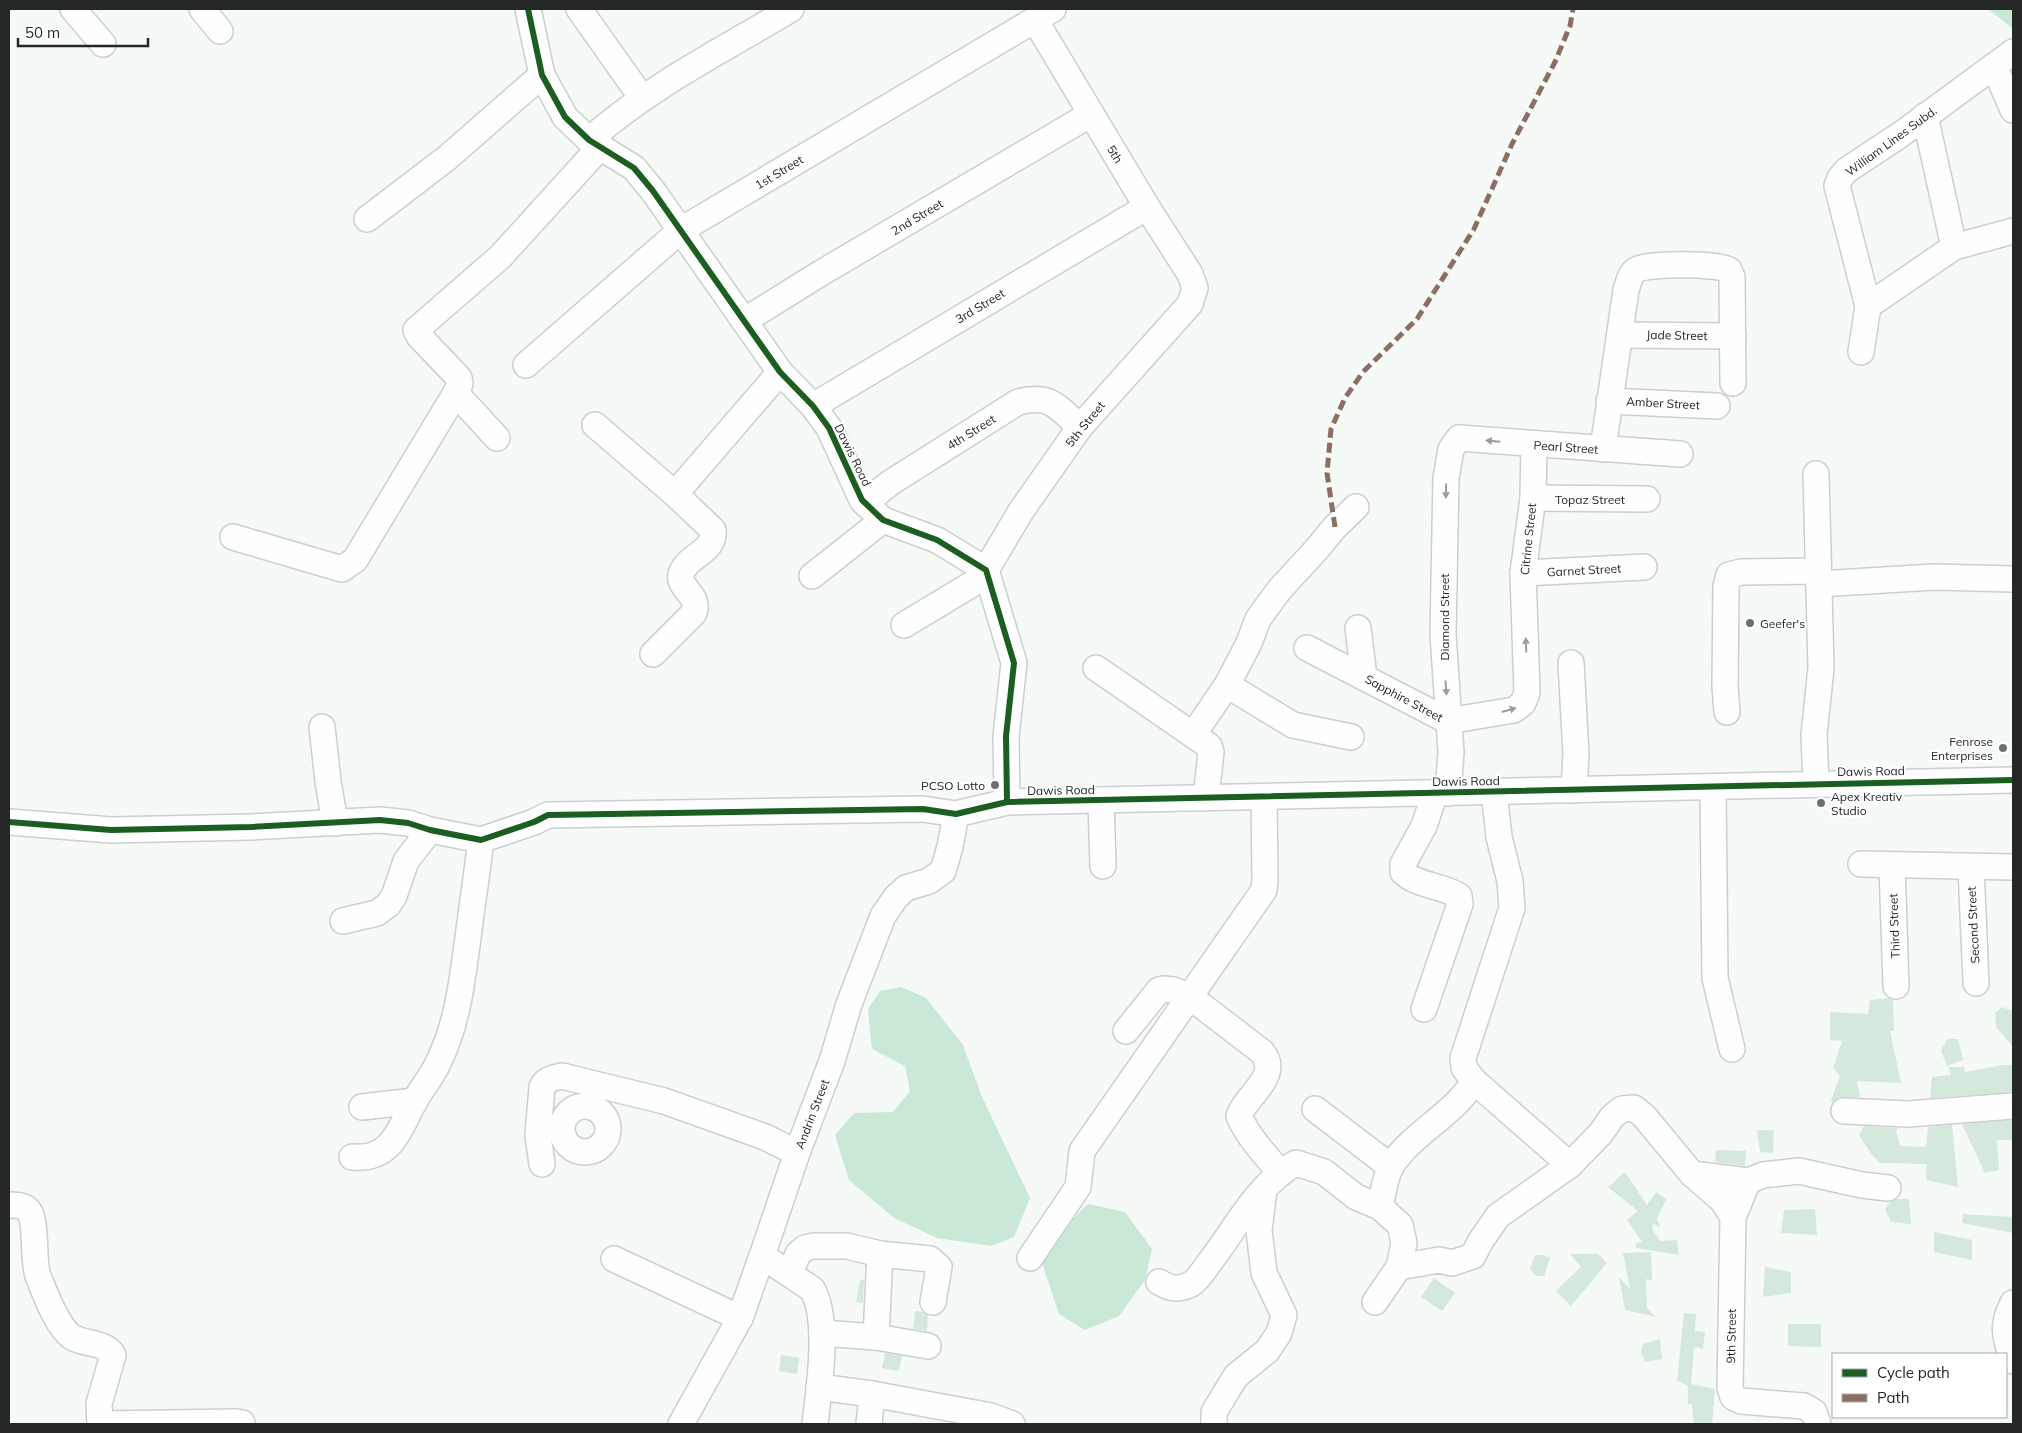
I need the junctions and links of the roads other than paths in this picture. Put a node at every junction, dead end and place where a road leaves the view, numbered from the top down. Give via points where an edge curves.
1 (202, 9) edge
2 (528, 9) edge
3 (578, 9) edge
4 (791, 9) edge
5 (78, 11) edge
6 (1044, 14) edge
7 (220, 31) dead end
8 (103, 44) dead end
9 (2004, 59) edge
10 (542, 75) junction
11 (642, 98) junction
12 (2013, 110) edge
13 (1091, 114) junction
14 (1925, 116) junction
15 (595, 143) junction
16 (1147, 207) junction
17 (368, 220) dead end
18 (682, 230) junction
19 (2013, 230) edge
20 (1954, 247) junction
21 (1195, 288) joint
22 (1868, 306) junction
23 (744, 321) junction
24 (1620, 334) junction
25 (1733, 336) junction
26 (1861, 352) dead end
27 (526, 365) dead end
28 (780, 372) junction
29 (1733, 383) dead end
30 (457, 391) junction
31 (1609, 400) junction
32 (813, 406) junction
33 (1717, 406) dead end
34 (595, 425) dead end
35 (1080, 427) junction
36 (497, 438) dead end
37 (1454, 443) joint
38 (1534, 445) junction
39 (1602, 449) junction
40 (1680, 454) dead end
41 (1816, 474) dead end
42 (675, 494) junction
43 (1532, 498) junction
44 (1647, 499) dead end
45 (865, 503) junction
46 (1356, 507) dead end
47 (883, 520) junction
48 (233, 537) dead end
49 (1644, 567) dead end
50 (987, 573) junction
51 (1523, 573) junction
52 (812, 576) dead end
53 (1818, 577) junction
54 (2013, 579) edge
55 (904, 625) dead end
56 (1358, 628) dead end
57 (1307, 648) dead end
58 (653, 654) dead end
59 (1572, 663) dead end
60 (1096, 668) dead end
61 (1364, 677) junction
62 (1227, 685) junction
63 (1527, 693) joint
64 (1727, 712) dead end
65 (1448, 722) junction
66 (322, 727) dead end
67 (1193, 735) junction
68 (1351, 737) dead end
69 (2013, 780) edge
70 (1816, 783) junction
71 (1713, 787) junction
72 (1574, 790) junction
73 (1442, 792) junction
74 (1494, 792) junction
75 (1264, 797) junction
76 (1206, 798) junction
77 (1101, 800) junction
78 (1007, 802) junction
79 (956, 814) junction
80 (9, 822) edge
81 (335, 822) junction
82 (430, 830) junction
83 (481, 840) junction
84 (1861, 864) dead end
85 (1103, 866) dead end
86 (1892, 866) junction
87 (1970, 867) junction
88 (2013, 868) edge
89 (343, 921) dead end
90 (1976, 983) dead end
91 (1896, 986) dead end
92 (1189, 996) junction
93 (1424, 1009) dead end
94 (1126, 1031) dead end
95 (1732, 1050) dead end
96 (1474, 1081) junction
97 (415, 1101) junction
98 (2013, 1106) edge
99 (362, 1107) dead end
100 (1316, 1109) dead end
101 (1844, 1111) dead end
102 (797, 1153) junction
103 (352, 1157) dead end
104 (542, 1164) dead end
105 (1570, 1164) junction
106 (1391, 1167) junction
107 (1692, 1174) junction
108 (1748, 1181) junction
109 (1272, 1182) junction
110 (1888, 1188) dead end
111 (9, 1205) edge
112 (1380, 1206) junction
113 (1733, 1218) junction
114 (880, 1254) junction
115 (762, 1256) junction
116 (1030, 1258) dead end
117 (614, 1259) dead end
118 (1399, 1267) junction
119 (790, 1272) junction
120 (1159, 1282) dead end
121 (933, 1302) dead end
122 (1375, 1302) dead end
123 (2013, 1303) edge
124 (740, 1318) junction
125 (822, 1333) junction
126 (876, 1337) junction
127 (928, 1346) dead end
128 (2013, 1361) edge
129 (819, 1387) junction
130 (872, 1394) junction
131 (242, 1424) edge
132 (681, 1424) edge
133 (814, 1424) edge
134 (870, 1424) edge
135 (1012, 1424) edge
136 (1214, 1424) edge
137 (1818, 1424) edge

1 - 7 street
2 - 10 street, Dawis Road
3 - 11 street
4 - 11 street
5 - 8 street
6 - 13 street, 5th
6 - 18 street, 1st Street
9 - 12 street
9 - 14 street, William Lines Subd.
10 - 15 street, Dawis Road via 565,117
10 - 17 street via 447,158
11 - 15 street via 616,117
13 - 16 street, 5th
13 - 23 street, 2nd Street
14 - 20 street
14 - 22 street, William Lines Subd. via 1847,170 1838,186
15 - 18 street, Dawis Road via 634,168
15 - 30 street via 500,257 416,330 459,378
16 - 21 street, 5th via 1190,274
16 - 32 street, 3rd Street
18 - 23 street, Dawis Road
18 - 27 street, 1st Street
19 - 20 street
20 - 22 street
21 - 35 street, 5th Street via 1190,304
22 - 26 street, William Lines Subd.
23 - 28 street, Dawis Road
24 - 25 street, Jade Street
24 - 25 street via 1626,290 1634,272 1648,266 1710,265 1729,270 1732,277
24 - 31 street
25 - 29 street
28 - 32 street, Dawis Road
28 - 42 street
30 - 36 street
30 - 48 street via 355,560 342,569
31 - 33 street, Amber Street
31 - 39 street
32 - 45 street, Dawis Road via 829,428
34 - 42 street
35 - 45 street, 4th Street via 1053,403 1036,398 1018,402 890,483
35 - 50 street, 5th Street via 1021,511
38 -> 37 street, Pearl Street via 1458,438
37 -> 65 street, Diamond Street via 1446,478 1443,634
38 - 39 street, Pearl Street
38 - 43 street, Citrine Street
39 - 40 street, Pearl Street
41 - 53 street
42 - 58 street via 713,530 714,537 712,543 681,574 695,602 694,613
43 - 44 street, Topaz Street
43 - 51 street, Citrine Street
45 - 47 street, Dawis Road
46 - 62 street via 1280,589 1258,619
47 - 50 street, Dawis Road via 937,540
47 - 52 street
49 - 51 street, Garnet Street
50 - 55 street
50 - 78 street via 1014,663 1006,736
63 -> 51 street, Citrine Street
53 - 54 street
53 - 64 street via 1741,572 1730,575 1726,586 1724,687
53 - 70 street via 1821,668 1814,735
56 - 61 street
57 - 61 street, Sapphire Street
59 - 72 street via 1576,754
60 - 67 street
61 - 65 street, Sapphire Street
62 - 67 street
62 - 68 street via 1293,725
65 -> 63 street, Sapphire Street via 1514,710 1523,703
65 - 73 street, Diamond Street via 1451,752
66 - 81 street
67 - 76 street via 1209,746 1211,752
69 - 70 street, Dawis Road
70 - 71 street, Dawis Road
71 - 72 street, Dawis Road
71 - 95 street via 1715,978
72 - 74 street, Dawis Road
73 - 74 street, Dawis Road
73 - 75 street, Dawis Road
73 - 93 street, Diamond Street via 1402,864 1403,872 1409,878 1459,896 1460,904
74 - 96 street via 1512,908 1463,1058 1464,1068
75 - 76 street, Dawis Road
75 - 92 street via 1264,890
76 - 77 street, Dawis Road
77 - 78 street, Dawis Road
77 - 85 street
78 - 79 street, Dawis Road
79 - 83 street via 924,809 548,815
79 - 102 street, Andrin Street via 943,871 928,881 906,888 883,916
80 - 81 street via 111,830
81 - 82 street via 380,820 408,823
82 - 83 street
82 - 89 street via 406,861 388,905 377,914
83 - 97 street via 455,1018 438,1064
84 - 86 street
86 - 87 street
86 - 91 street, Third Street
87 - 88 street
87 - 90 street, Second Street
92 - 94 street via 1173,990 1159,990
92 - 109 street via 1267,1057 1268,1066 1260,1088 1241,1109 1239,1116 1265,1156
92 - 116 street via 1082,1151 1078,1187
96 - 105 street
96 - 106 street via 1467,1093 1421,1132
97 - 99 street
97 - 103 street via 396,1137 381,1153 365,1158
98 - 101 street via 1908,1114
100 - 106 street
102 - 104 street via 764,1137 664,1101 596,1096 562,1076 552,1078 542,1087 538,1134
102 - 115 street, Andrin Street
105 - 107 street via 1612,1117 1622,1109 1634,1108
105 - 118 street via 1498,1216 1473,1256 1452,1263 1439,1260
106 - 112 street
107 - 108 street
107 - 113 street via 1723,1201
108 - 110 street via 1763,1175 1799,1172
108 - 113 street, 9th Street
109 - 112 street via 1296,1163 1324,1172 1356,1198
109 - 120 street via 1249,1205 1193,1283 1169,1288
109 - 136 street via 1259,1230 1264,1273 1284,1315 1279,1333 1267,1351 1236,1376 1214,1412
111 - 131 street via 26,1207 32,1213 37,1274 60,1324 70,1336 82,1342 102,1345 113,1355 98,1404 100,1424
112 - 118 street via 1400,1225 1404,1242
113 - 137 street, 9th Street via 1730,1388 1733,1397 1741,1401 1804,1406 1814,1412
114 - 119 street via 847,1246 813,1246 798,1254
114 - 121 street via 930,1258 939,1267
114 - 126 street
115 - 119 street
115 - 124 street, Andrin Street
117 - 124 street
118 - 122 street
119 - 125 street via 817,1297
123 - 128 street via 2005,1322
124 - 132 street, Andrin Street
125 - 126 street
125 - 129 street
126 - 127 street
129 - 130 street
129 - 133 street
130 - 134 street
130 - 135 street via 991,1416

